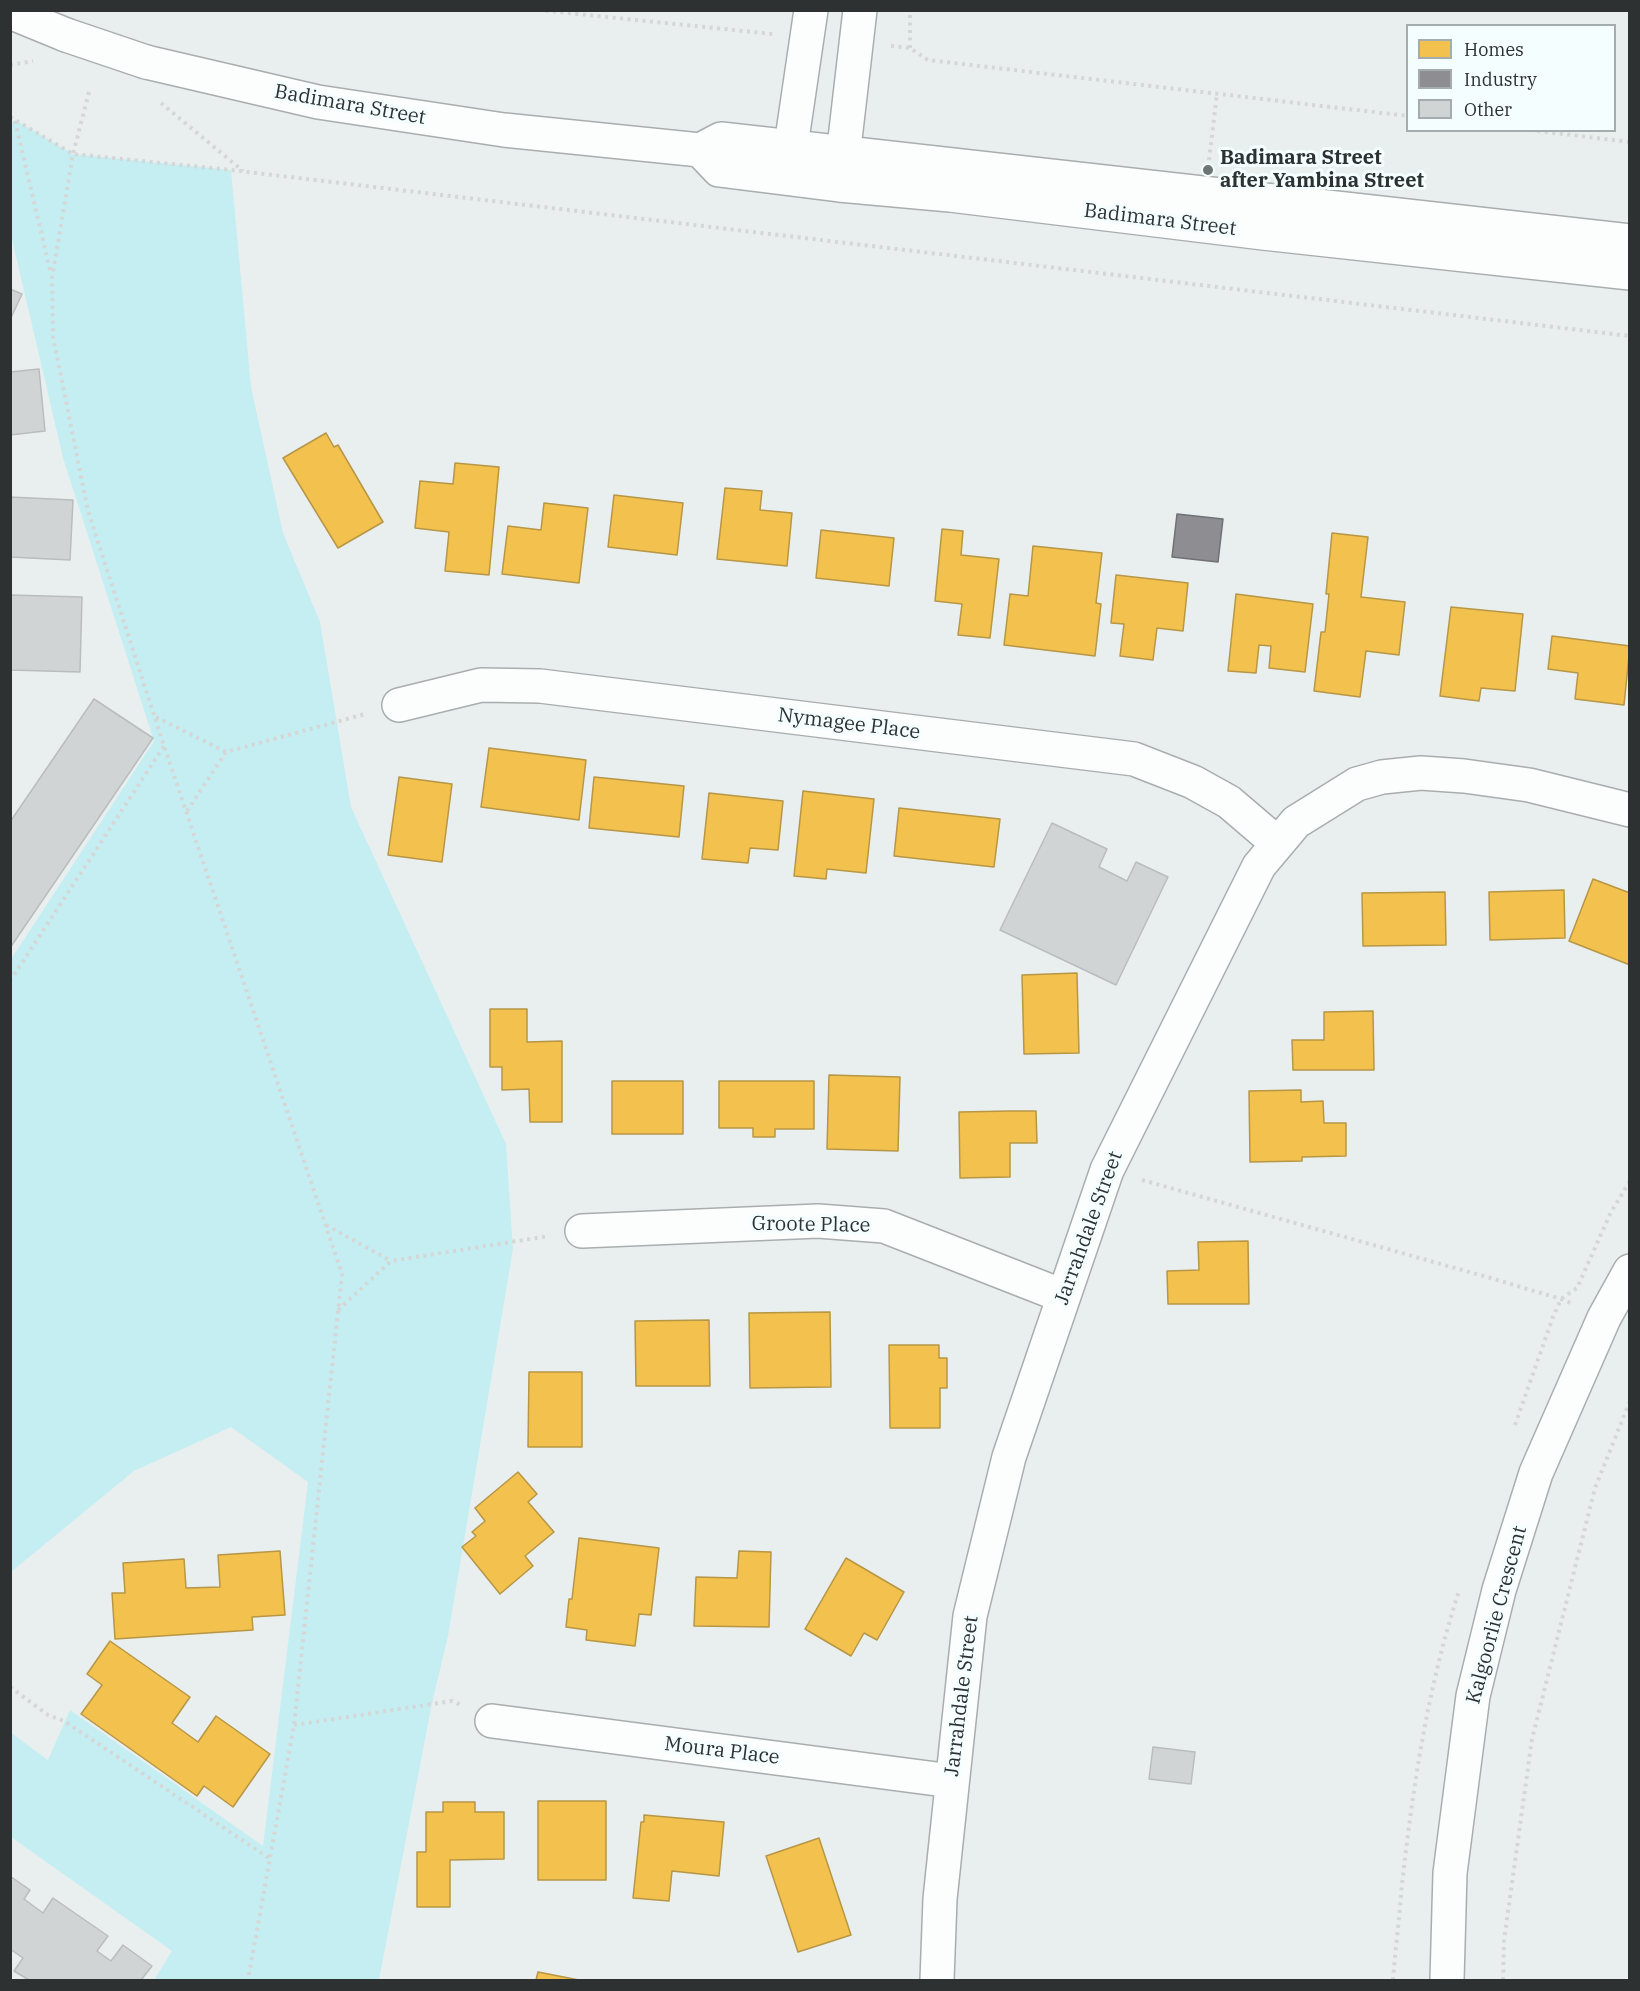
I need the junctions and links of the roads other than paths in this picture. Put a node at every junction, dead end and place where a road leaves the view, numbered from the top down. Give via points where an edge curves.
1 (10, 12) edge
2 (809, 24) edge
3 (858, 26) edge
4 (791, 146) junction
5 (700, 150) junction
6 (844, 152) junction
7 (786, 178) junction
8 (839, 185) junction
9 (1629, 241) edge
10 (1629, 273) edge
11 (399, 705) road end
12 (1629, 810) edge
13 (1276, 843) junction
14 (582, 1231) road end
15 (1629, 1272) edge
16 (1063, 1296) junction
17 (492, 1721) road end
18 (952, 1781) junction
19 (937, 1980) edge
20 (1447, 1980) edge

1 - 5 street, Badimara Street, bridge via 146,62 318,102 504,130
2 - 4 street
3 - 6 street
4 - 5 street, Badimara Street via 721,139
4 - 6 street, Badimara Street
4 - 7 street
5 - 7 street, Badimara Street via 719,170
6 - 8 street
6 - 9 street, Badimara Street
7 - 8 street, Badimara Street
8 - 10 street, Badimara Street
11 - 13 street, Nymagee Place via 481,685 540,686 1134,759 1193,782 1228,802
12 - 13 street, Jarrahdale Street via 1529,785 1422,773 1357,784 1296,822
13 - 16 street, Jarrahdale Street via 1258,866 1107,1170
14 - 16 street, Groote Place via 818,1221 884,1226
15 - 20 street, Kalgoorlie Crescent via 1604,1318 1536,1473 1499,1590 1473,1696 1450,1873
16 - 18 street, Jarrahdale Street via 1009,1456 970,1616
17 - 18 street, Moura Place
18 - 19 street, Jarrahdale Street via 940,1899

